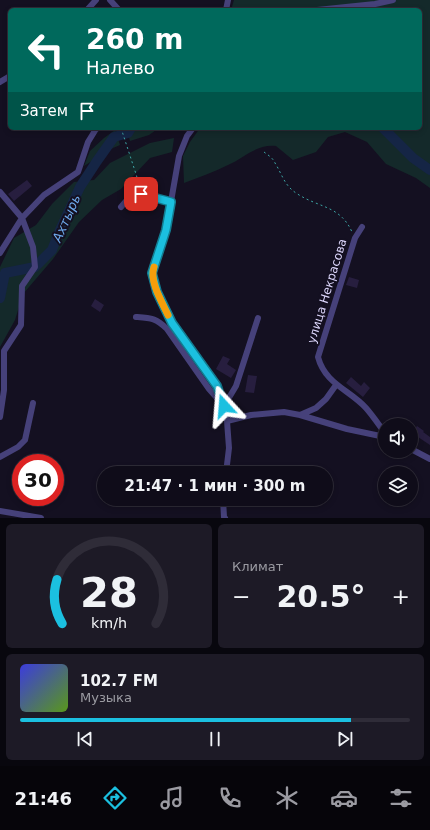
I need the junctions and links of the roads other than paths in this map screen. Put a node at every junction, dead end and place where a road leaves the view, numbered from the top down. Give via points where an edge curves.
1 (96, 0) edge
2 (110, 0) edge
3 (393, 0) edge
4 (89, 8) edge
5 (117, 8) edge
6 (336, 8) edge
7 (95, 130) edge
8 (192, 130) edge
9 (0, 192) edge
10 (171, 202) junction
11 (121, 207) dead end
12 (22, 218) junction
13 (362, 227) dead end
14 (0, 253) edge
15 (136, 317) dead end
16 (258, 318) dead end
17 (336, 385) junction
18 (33, 403) dead end
19 (224, 406) junction
20 (300, 415) junction
21 (0, 417) edge
22 (227, 421) junction
23 (378, 424) edge
24 (378, 436) edge
25 (418, 453) edge
26 (0, 457) edge
27 (430, 459) edge
28 (227, 466) edge
29 (223, 506) edge
30 (0, 511) edge
31 (41, 518) edge
32 (225, 518) edge

1 - 4 street
2 - 5 street
3 - 6 street
7 - 12 street via 88,142 78,172 44,195
8 - 10 street via 180,156
9 - 12 street
10 - 11 street via 141,194 127,200
10 - 19 street via 166,230 152,273 157,292 172,323 217,386
12 - 14 street
12 - 21 street via 33,247 35,267 22,286 21,325 4,351 4,390
13 - 17 street, улица Некрасова via 355,238 318,357 320,366
15 - 19 street via 150,318 164,325
16 - 19 street via 236,386
17 - 20 street via 316,408
17 - 23 street, улица Некрасова via 366,408
18 - 26 street via 25,440
19 - 22 street
20 - 22 street via 284,412 251,414
20 - 24 street
22 - 28 street via 229,448
25 - 27 street
29 - 32 street
30 - 31 street

